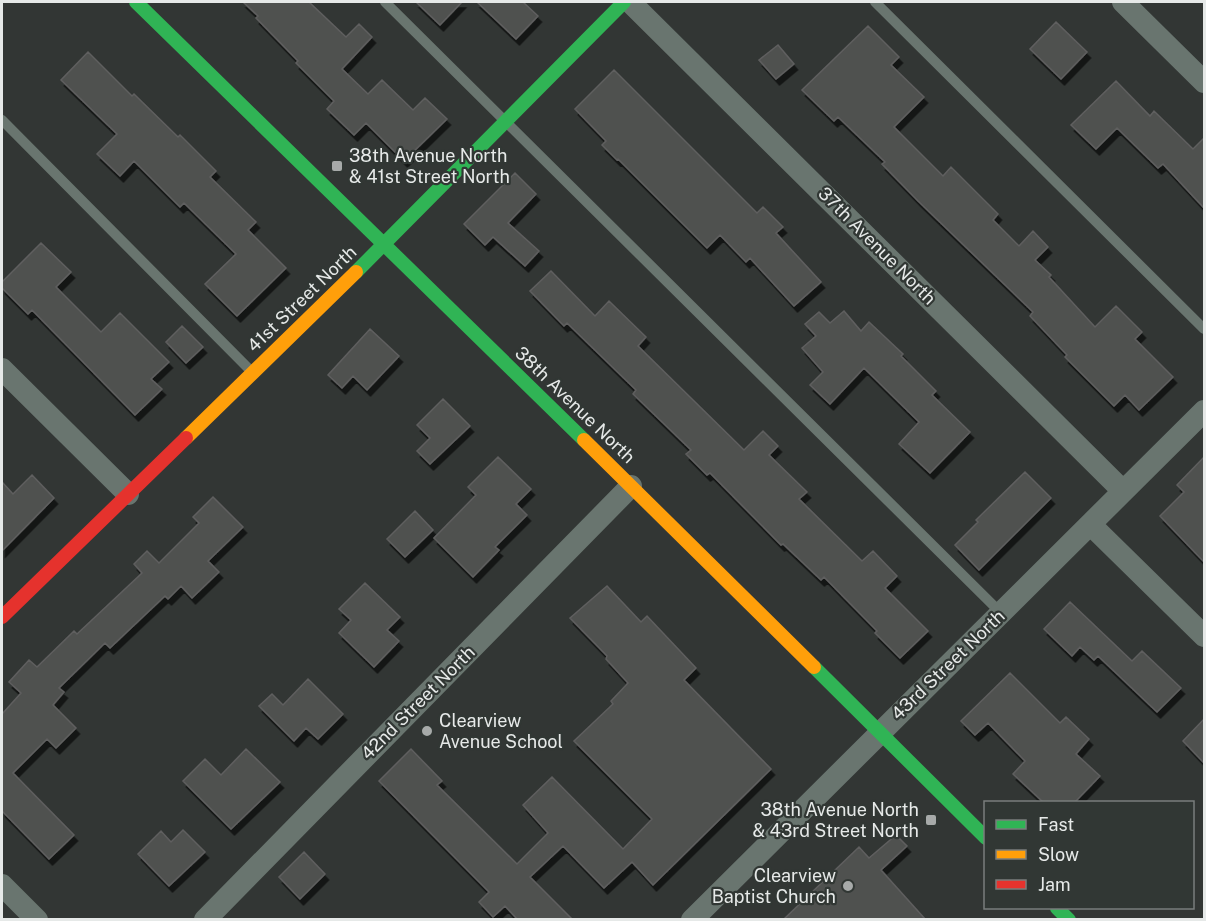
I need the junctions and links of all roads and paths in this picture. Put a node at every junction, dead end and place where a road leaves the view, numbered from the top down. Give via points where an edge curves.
1 (136, 2) edge
2 (385, 2) edge
3 (624, 2) edge
4 (630, 2) edge
5 (875, 2) edge
6 (1123, 2) edge
7 (1204, 82) edge
8 (2, 120) edge
9 (506, 121) junction
10 (384, 244) junction
11 (1204, 329) edge
12 (2, 369) edge
13 (253, 372) junction
14 (1204, 411) edge
15 (631, 486) junction
16 (1123, 491) junction
17 (128, 494) junction
18 (1091, 525) junction
19 (1001, 614) junction
20 (2, 615) edge
21 (1204, 636) edge
22 (879, 733) junction
23 (984, 836) edge
24 (2, 885) edge
25 (1058, 909) edge
26 (700, 917) edge
27 (37, 920) edge
28 (205, 920) edge
29 (1069, 920) edge

1 - 10 main road, 38th Avenue North
2 - 9 lane
3 - 9 main road, 41st Street North
4 - 16 street, 37th Avenue North
5 - 11 lane
6 - 7 street
8 - 13 lane
9 - 10 main road, 41st Street North
9 - 19 lane
10 - 13 main road, 41st Street North
10 - 15 main road, 38th Avenue North
12 - 17 street
13 - 17 main road, 41st Street North
14 - 16 street, 43rd Street North
15 - 22 main road, 38th Avenue North
15 - 28 street, 42nd Street North
16 - 18 street, 43rd Street North
17 - 20 main road, 41st Street North
18 - 19 street, 43rd Street North
18 - 21 street
19 - 22 street, 43rd Street North
22 - 23 main road, 38th Avenue North
22 - 26 street, 43rd Street North
24 - 27 street
25 - 29 main road

